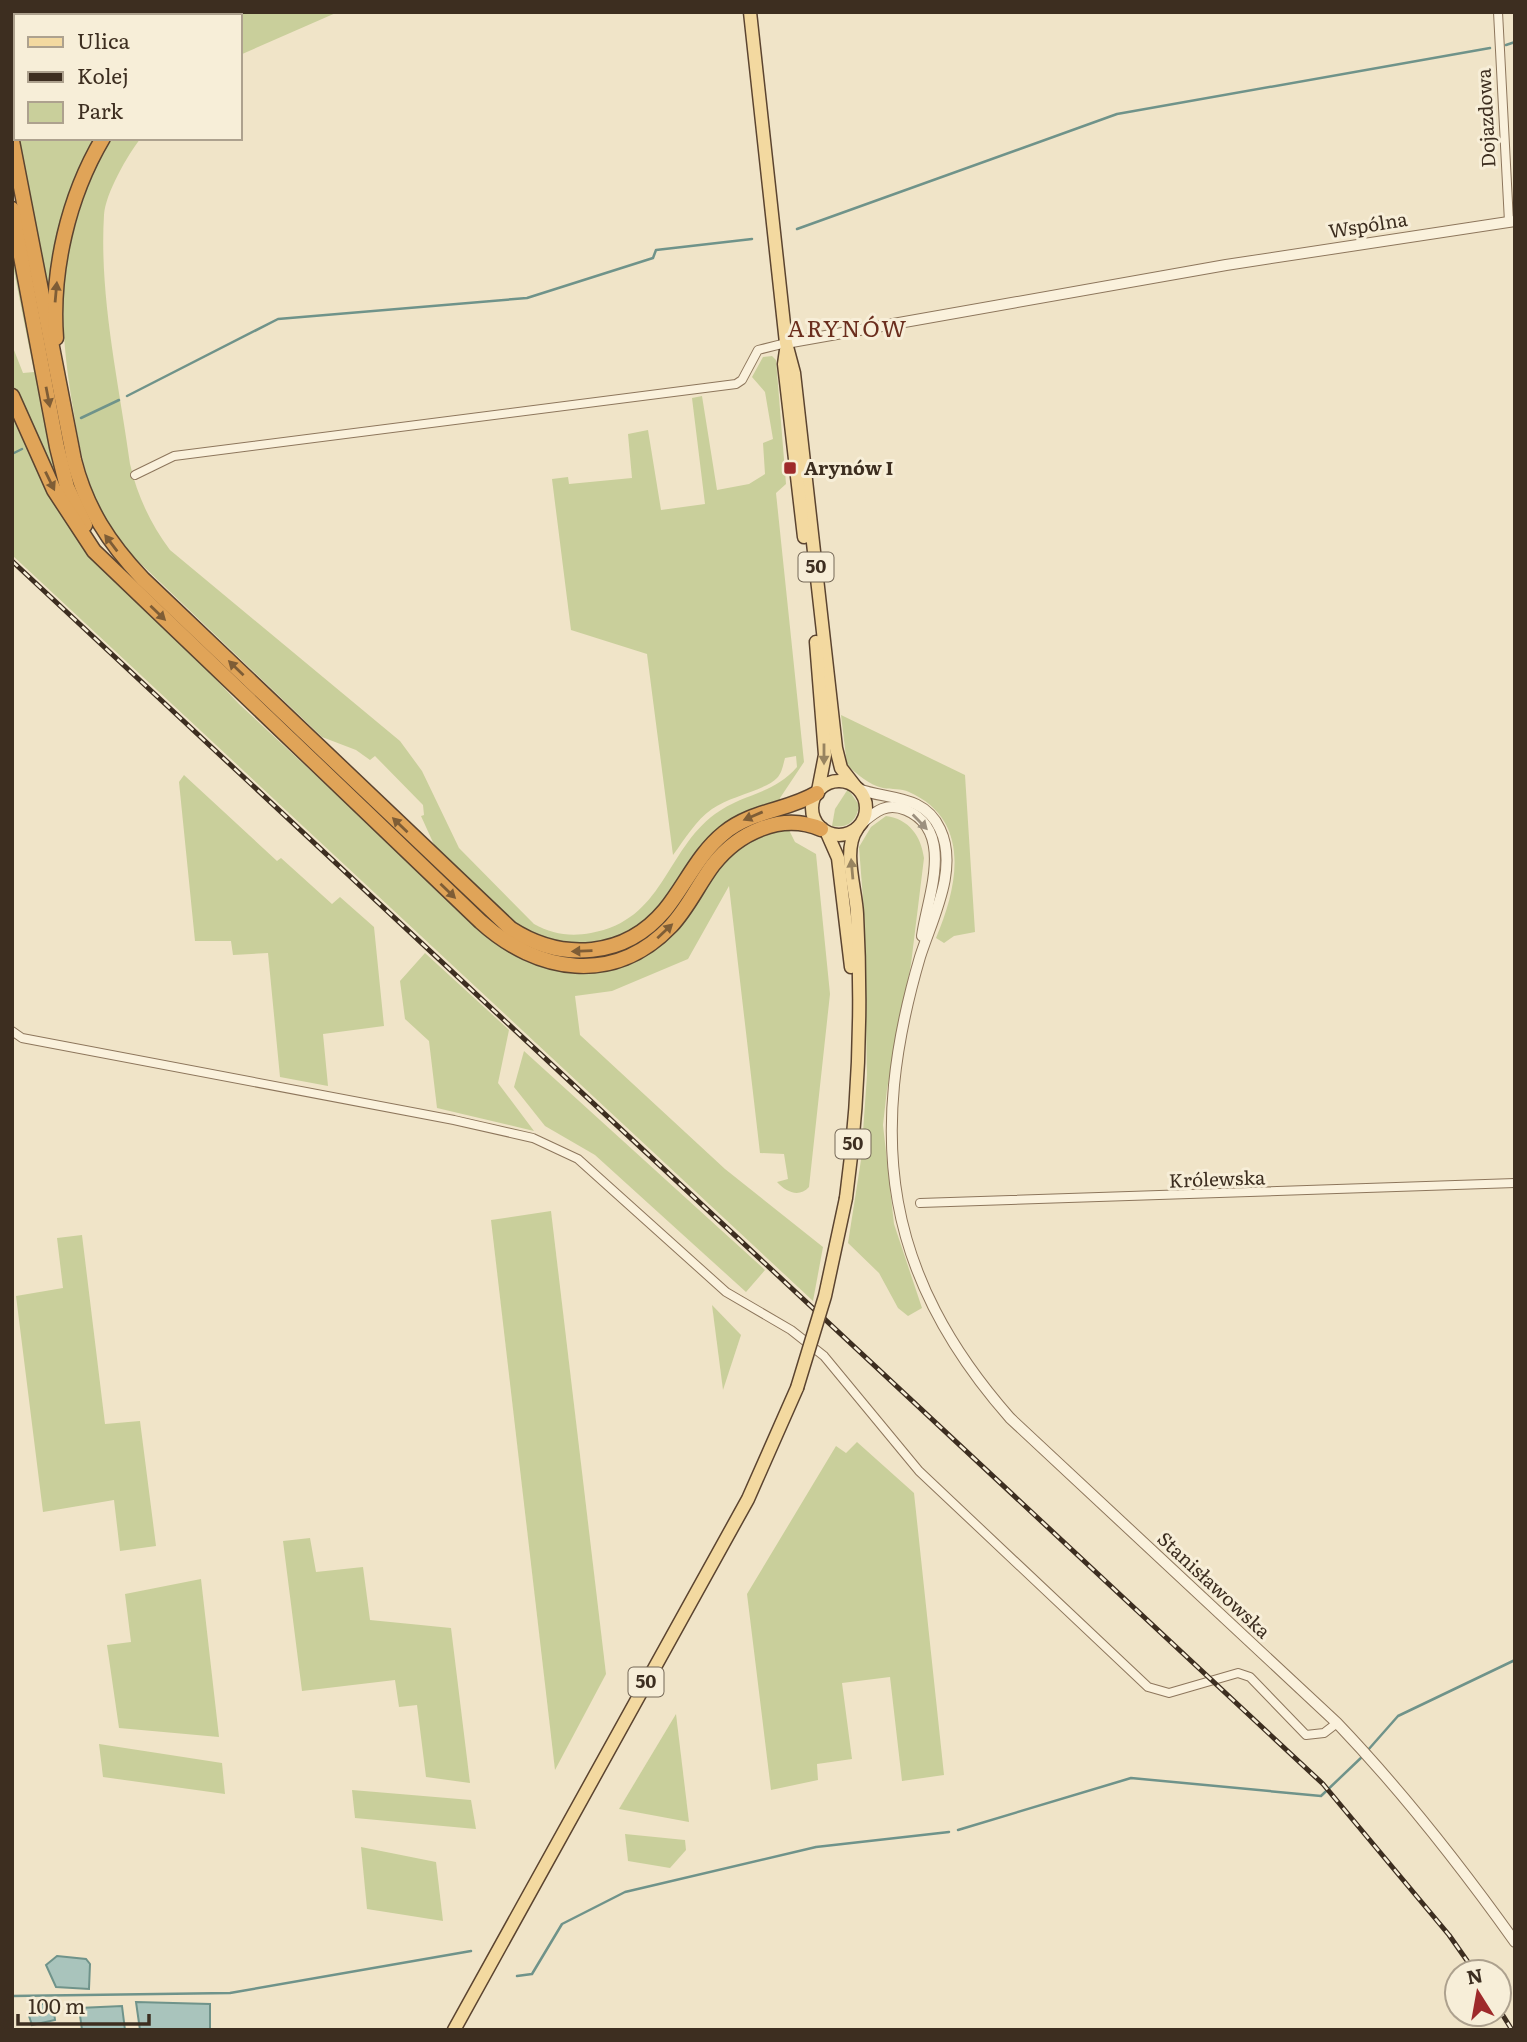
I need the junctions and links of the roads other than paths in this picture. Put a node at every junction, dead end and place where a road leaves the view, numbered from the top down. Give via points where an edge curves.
1 (750, 12) edge
2 (1498, 12) edge
3 (102, 140) edge
4 (12, 141) edge
5 (12, 209) edge
6 (1512, 221) edge
7 (786, 343) junction
8 (12, 396) edge
9 (64, 409) junction
10 (135, 475) dead end
11 (109, 565) junction
12 (857, 787) junction
13 (817, 792) junction
14 (860, 826) junction
15 (824, 831) junction
16 (920, 959) junction
17 (12, 1031) edge
18 (857, 1090) junction
19 (1515, 1184) edge
20 (920, 1203) dead end
21 (1338, 1723) junction
22 (1515, 1942) edge
23 (454, 2030) edge

1 - 7 main road, 50
2 - 6 street, Dojazdowa
9 -> 3 highway via 55,320 61,254 80,185
4 - 9 highway
5 -> 11 highway via 62,467 78,514
6 - 7 street, Wspólna via 1226,265
7 - 10 street via 758,350 736,384 174,456
7 - 12 main road, 50 via 794,373 838,757
7 -> 13 main road, 50 via 784,364 824,745 824,771
8 -> 11 highway via 62,505
13 -> 9 highway via 800,802 754,815 729,830 706,850 658,918 633,938 583,952 530,940 495,916 122,557 82,489
11 -> 15 highway via 495,935 536,959 582,966 634,953 672,925 713,865 744,837 783,822
12 - 13 main road via 836,781
12 - 14 main road, 50 via 867,809
12 - 16 street via 916,803 932,817 942,835 944,878
13 - 15 main road, 50 via 812,812
14 - 15 main road via 839,836
14 -> 16 street via 879,809 894,807 911,813 931,836 935,864
18 -> 14 main road, 50 via 861,1017 851,861 853,836
15 - 18 main road, 50 via 838,858 847,920
16 - 21 street, Stanisławowska via 892,1117 895,1182 907,1245 930,1304 955,1349 1002,1408
17 - 21 street via 22,1038 454,1120 557,1148 596,1174 726,1292 791,1330 824,1356 919,1471 1148,1687 1168,1693 1238,1673 1250,1677 1306,1735 1324,1733
18 - 23 main road, 50, bridge via 846,1198 825,1296 797,1388 748,1499
19 - 20 street, Królewska
21 - 22 street, Stanisławowska via 1449,1850

